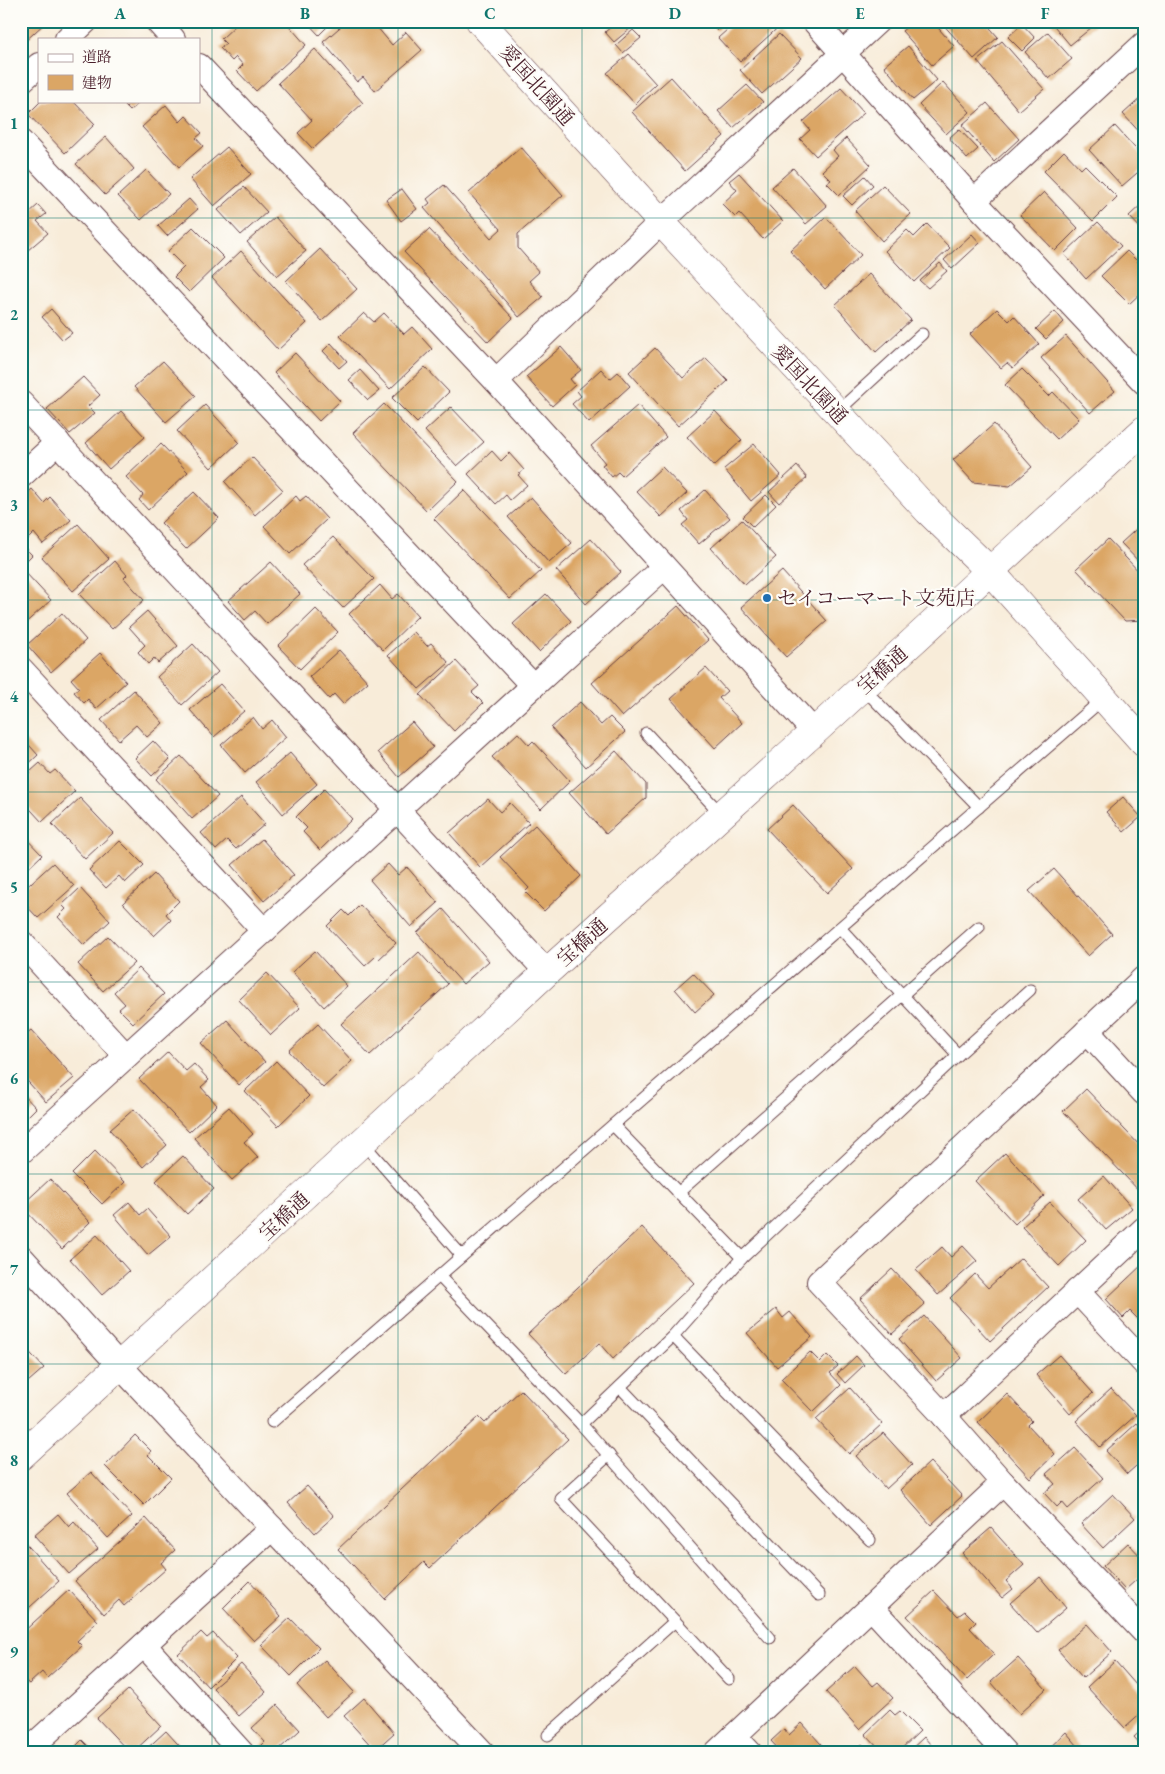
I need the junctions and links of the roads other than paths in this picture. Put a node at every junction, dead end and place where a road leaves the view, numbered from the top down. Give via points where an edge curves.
1 (86, 21) edge
2 (157, 21) edge
3 (480, 21) edge
4 (814, 21) edge
5 (878, 21) edge
6 (68, 38) edge
7 (172, 38) edge
8 (1144, 44) edge
9 (843, 53) junction
10 (38, 66) edge
11 (200, 67) edge
12 (21, 81) edge
13 (21, 142) edge
14 (974, 200) junction
15 (661, 222) junction
16 (922, 334) dead end
17 (496, 381) junction
18 (1144, 382) edge
19 (21, 403) edge
20 (837, 412) junction
21 (1144, 430) edge
22 (58, 442) junction
23 (21, 476) edge
24 (664, 566) junction
25 (990, 571) junction
26 (21, 670) edge
27 (533, 686) junction
28 (863, 688) junction
29 (1103, 699) junction
30 (814, 732) junction
31 (646, 733) dead end
32 (1144, 743) edge
33 (979, 807) junction
34 (396, 810) junction
35 (722, 815) junction
36 (979, 927) dead end
37 (840, 928) junction
38 (264, 931) junction
39 (21, 942) edge
40 (547, 972) junction
41 (1144, 978) edge
42 (1030, 990) dead end
43 (902, 995) junction
44 (1087, 1031) junction
45 (958, 1055) junction
46 (126, 1056) junction
47 (1144, 1093) edge
48 (613, 1125) junction
49 (362, 1143) junction
50 (21, 1152) edge
51 (678, 1193) junction
52 (1144, 1229) edge
53 (21, 1256) edge
54 (462, 1256) junction
55 (742, 1258) junction
56 (439, 1276) junction
57 (1077, 1291) junction
58 (673, 1336) junction
59 (1144, 1363) edge
60 (120, 1366) junction
61 (620, 1386) junction
62 (944, 1416) junction
63 (272, 1422) dead end
64 (581, 1424) junction
65 (608, 1455) junction
66 (21, 1456) edge
67 (1003, 1483) junction
68 (272, 1528) junction
69 (870, 1540) dead end
70 (819, 1595) dead end
71 (871, 1607) junction
72 (675, 1621) junction
73 (1144, 1632) edge
74 (770, 1638) dead end
75 (144, 1646) junction
76 (728, 1679) dead end
77 (548, 1735) dead end
78 (742, 1744) edge
79 (25, 1753) edge
80 (242, 1753) edge
81 (483, 1753) edge
82 (716, 1753) edge
83 (1005, 1753) edge

1 - 6 street
2 - 7 street
3 - 15 street, 愛国北園通
4 - 9 street
5 - 9 street
8 - 14 street
9 - 14 street
9 - 15 street
10 - 12 street
11 - 17 street
13 - 27 street
14 - 18 street
15 - 17 street
15 - 20 street, 愛国北園通
16 - 20 lane
17 - 24 street
19 - 22 street
20 - 25 street, 愛国北園通 via 928,511
21 - 25 street, 宝橋通
22 - 23 street
22 - 34 street
24 - 27 street
24 - 30 street
25 - 28 street, 宝橋通
25 - 29 street, 愛国北園通
26 - 38 street
27 - 34 street
28 - 30 street, 宝橋通
28 - 33 lane
29 - 32 street, 愛国北園通
29 - 33 lane
30 - 35 street, 宝橋通
31 - 35 lane
33 - 37 lane
34 - 38 street
34 - 40 street
35 - 40 street, 宝橋通
36 - 43 lane
37 - 43 lane
37 - 48 lane
38 - 46 street
39 - 46 street
40 - 49 street, 宝橋通
41 - 44 street
42 - 45 lane
43 - 45 lane
43 - 51 lane
44 - 47 street
44 - 62 street via 819,1282
45 - 55 lane
46 - 50 street
48 - 51 lane
48 - 54 lane
49 - 54 lane
49 - 60 street, 宝橋通
51 - 55 lane
52 - 57 street
53 - 60 street
54 - 56 lane
55 - 58 lane
56 - 63 lane
56 - 64 lane
57 - 59 street
57 - 62 street
58 - 61 lane
58 - 69 lane
60 - 66 street, 宝橋通
60 - 68 street
61 - 64 lane
61 - 70 lane
62 - 67 street
64 - 65 lane
65 - 72 lane via 561,1499
65 - 74 lane
67 - 71 street
67 - 73 street
68 - 75 street
68 - 81 street
71 - 78 street
71 - 83 street
72 - 76 lane
72 - 77 lane
75 - 79 street
75 - 80 street
78 - 82 street

